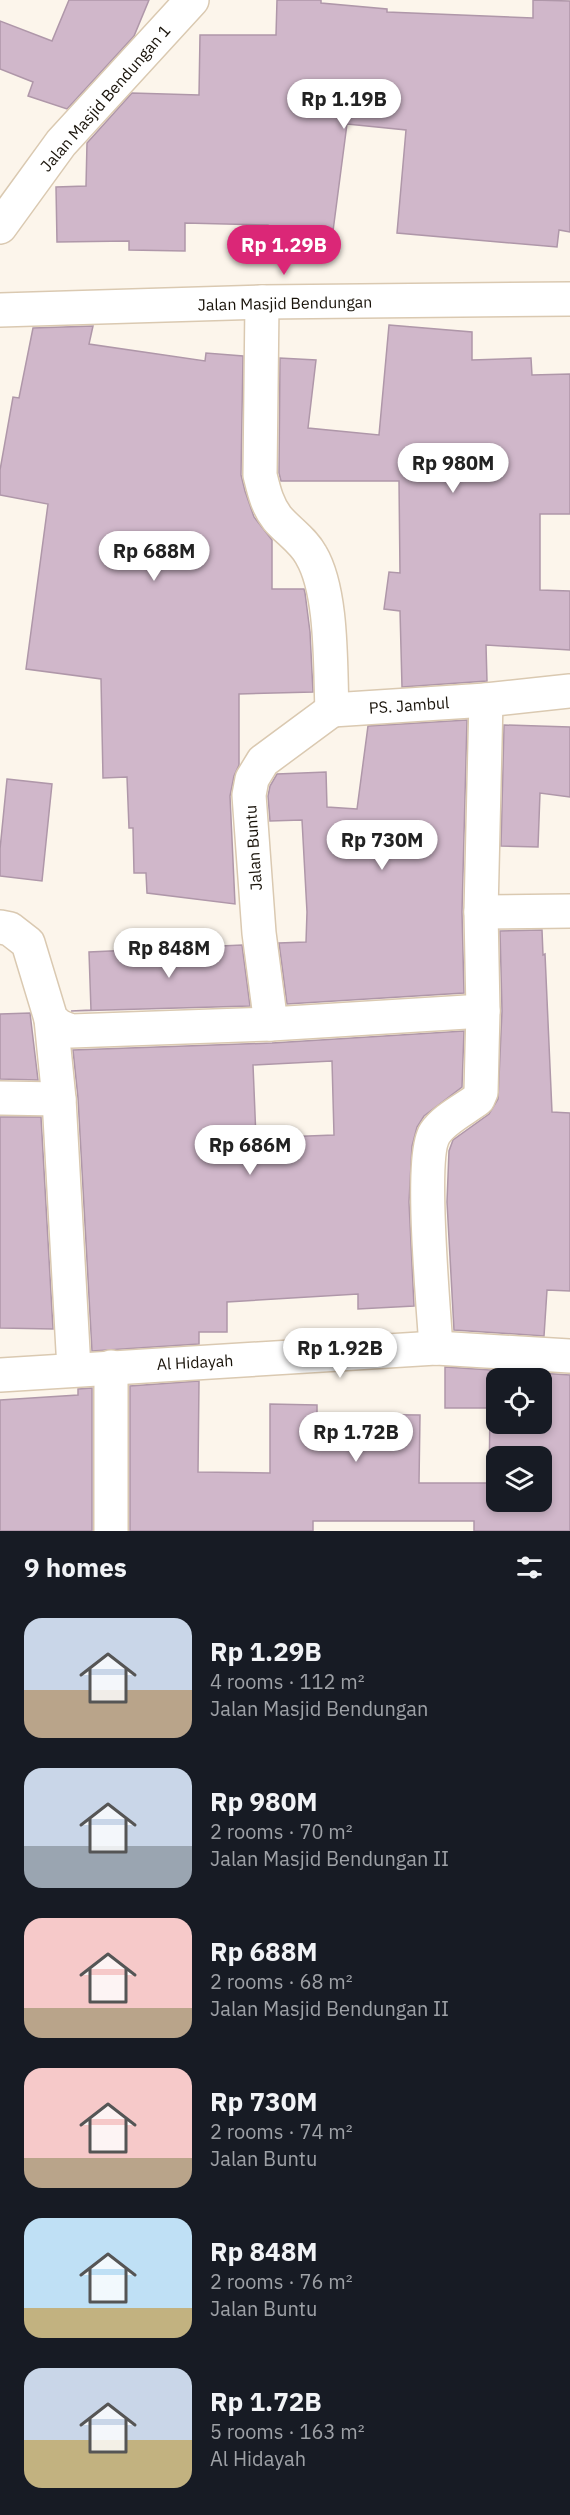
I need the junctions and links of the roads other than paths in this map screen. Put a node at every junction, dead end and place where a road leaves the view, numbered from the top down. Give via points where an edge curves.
1 (192, 0) edge
2 (0, 227) edge
3 (570, 300) edge
4 (262, 302) junction
5 (0, 310) edge
6 (570, 691) edge
7 (486, 700) junction
8 (332, 710) junction
9 (570, 911) edge
10 (481, 912) junction
11 (0, 927) edge
12 (483, 1011) junction
13 (51, 1019) junction
14 (271, 1024) junction
15 (0, 1098) edge
16 (59, 1099) junction
17 (436, 1348) junction
18 (570, 1356) edge
19 (111, 1367) junction
20 (74, 1369) junction
21 (0, 1375) edge
22 (111, 1531) edge

1 - 2 street, Jalan Masjid Bendungan 1 via 61,143
3 - 4 street, Jalan Masjid Bendungan
4 - 5 street, Jalan Masjid Bendungan
4 - 8 street via 260,475 265,499 311,554 320,573 326,600
6 - 7 street, PS. Jambul
7 - 8 street, PS. Jambul
7 - 10 street
8 - 14 street, Jalan Buntu via 263,761 252,778 249,795 259,933
9 - 10 street
10 - 12 street
11 - 13 street via 10,929 28,943
12 - 14 street
12 - 17 street via 481,1092 478,1099 439,1128 429,1145
13 - 14 street via 71,1031
13 - 16 street
15 - 16 street
16 - 20 street
17 - 18 street, Al Hidayah
17 - 19 street, Al Hidayah
19 - 20 street, Al Hidayah
19 - 22 street
20 - 21 street, Al Hidayah

